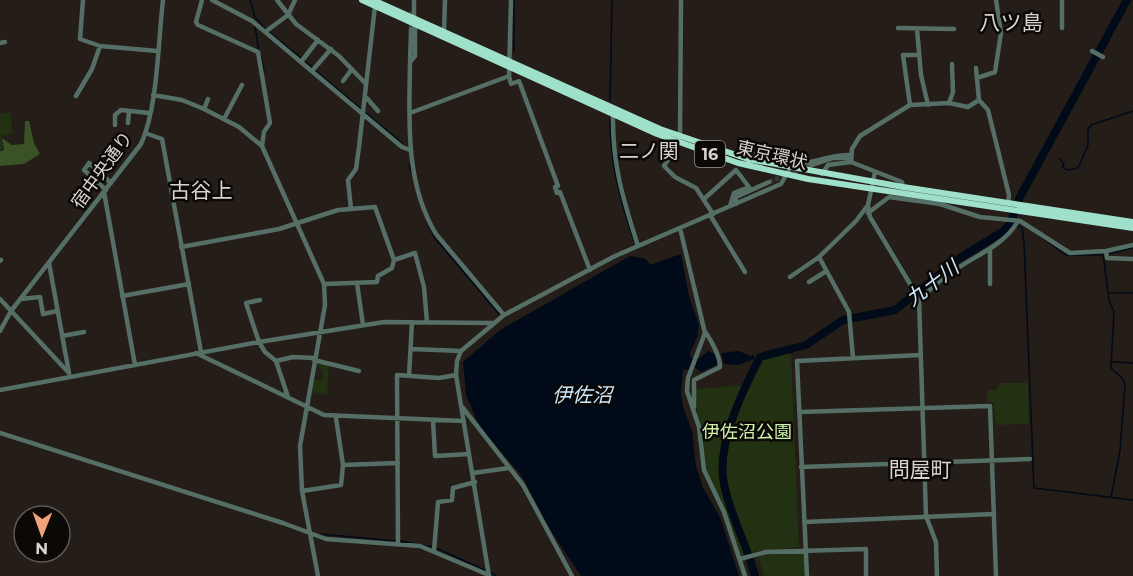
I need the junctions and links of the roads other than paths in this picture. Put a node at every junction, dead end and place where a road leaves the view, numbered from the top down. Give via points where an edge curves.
1 (83, 0) edge
2 (163, 0) edge
3 (202, 0) edge
4 (212, 0) edge
5 (277, 0) edge
6 (295, 0) edge
7 (362, 0) edge
8 (413, 0) edge
9 (445, 0) edge
10 (511, 0) edge
11 (681, 0) edge
12 (996, 0) edge
13 (1062, 0) edge
14 (374, 2) edge
15 (411, 11) tunnel mouth
16 (288, 15) junction
17 (414, 24) junction
18 (1062, 27) dead end
19 (898, 28) dead end
20 (917, 28) junction
21 (954, 28) dead end
22 (265, 32) junction
23 (444, 32) junction
24 (318, 40) junction
25 (100, 46) junction
26 (331, 49) junction
27 (157, 51) junction
28 (1092, 51) dead end
29 (919, 55) junction
30 (1103, 57) dead end
31 (302, 60) junction
32 (952, 64) dead end
33 (976, 68) dead end
34 (352, 69) junction
35 (510, 69) junction
36 (313, 70) junction
37 (977, 78) junction
38 (343, 81) dead end
39 (366, 84) junction
40 (242, 85) dead end
41 (153, 95) junction
42 (76, 96) dead end
43 (364, 96) junction
44 (208, 99) dead end
45 (979, 100) junction
46 (949, 103) junction
47 (910, 105) junction
48 (928, 105) junction
49 (204, 109) junction
50 (129, 111) junction
51 (378, 111) dead end
52 (149, 113) junction
53 (363, 113) junction
54 (410, 113) junction
55 (613, 114) junction
56 (224, 118) junction
57 (128, 123) dead end
58 (115, 125) dead end
59 (145, 134) junction
60 (679, 140) junction
61 (262, 146) junction
62 (410, 150) junction
63 (851, 158) junction
64 (747, 159) junction
65 (811, 165) tunnel mouth
66 (789, 172) junction
67 (875, 172) junction
68 (822, 174) junction
69 (769, 182) tunnel mouth
70 (111, 183) junction
71 (873, 185) junction
72 (903, 187) junction
73 (105, 191) junction
74 (704, 199) junction
75 (939, 201) junction
76 (1008, 203) junction
77 (736, 204) junction
78 (868, 205) junction
79 (730, 206) junction
80 (998, 207) junction
81 (1021, 208) junction
82 (351, 209) junction
83 (868, 213) junction
84 (712, 214) junction
85 (996, 219) junction
86 (1018, 221) junction
87 (297, 222) junction
88 (1133, 222) edge
89 (680, 228) junction
90 (1133, 228) edge
91 (1133, 245) edge
92 (638, 246) junction
93 (182, 247) junction
94 (990, 250) junction
95 (1106, 251) junction
96 (819, 257) junction
97 (1133, 259) edge
98 (394, 260) junction
99 (49, 263) junction
100 (590, 270) junction
101 (745, 272) dead end
102 (825, 272) junction
103 (790, 277) dead end
104 (809, 282) dead end
105 (357, 283) junction
106 (189, 284) junction
107 (324, 284) junction
108 (990, 284) dead end
109 (123, 296) junction
110 (0, 299) edge
111 (21, 299) junction
112 (919, 299) junction
113 (260, 300) dead end
114 (11, 311) junction
115 (57, 311) junction
116 (504, 315) junction
117 (412, 322) junction
118 (427, 322) junction
119 (493, 322) junction
120 (363, 325) junction
121 (0, 331) edge
122 (84, 332) dead end
123 (320, 332) junction
124 (705, 333) junction
125 (62, 336) junction
126 (259, 342) junction
127 (411, 349) junction
128 (461, 351) junction
129 (199, 353) junction
130 (920, 356) junction
131 (853, 358) junction
132 (314, 359) junction
133 (276, 361) junction
134 (135, 365) junction
135 (359, 371) dead end
136 (70, 375) junction
137 (456, 375) junction
138 (409, 376) junction
139 (0, 390) edge
140 (288, 397) junction
141 (306, 406) junction
142 (463, 408) junction
143 (921, 408) junction
144 (800, 412) junction
145 (336, 417) junction
146 (397, 418) junction
147 (696, 419) junction
148 (433, 420) junction
149 (464, 420) junction
150 (0, 434) edge
151 (469, 454) junction
152 (1030, 459) dead end
153 (992, 460) junction
154 (398, 463) junction
155 (923, 463) junction
156 (343, 465) junction
157 (801, 467) junction
158 (509, 468) junction
159 (473, 473) junction
160 (475, 482) junction
161 (302, 491) junction
162 (994, 514) junction
163 (926, 516) junction
164 (804, 522) junction
165 (308, 533) junction
166 (398, 544) junction
167 (434, 551) junction
168 (805, 551) junction
169 (743, 558) junction
170 (318, 576) edge
171 (490, 576) edge
172 (572, 576) edge
173 (745, 576) edge
174 (807, 576) edge
175 (867, 576) edge
176 (937, 576) edge
177 (996, 576) edge

1 - 25 street via 80,39
2 - 27 street, 宿中央通り
3 - 61 street via 198,25 258,52 270,123
4 - 22 street
5 - 16 street
6 - 16 street
7 - 14 highway, 東京環状 / 16
8 - 15 street
8 - 17 street
9 - 23 street
10 - 35 street
11 - 60 street
12 - 37 street via 1001,33 995,72
13 - 18 street
14 - 17 highway, 東京環状 / 16
14 - 39 street
16 - 22 street
16 - 24 street
17 - 23 highway, 東京環状 / 16
17 - 35 highway, 東京環状 / 16
17 - 54 street
19 - 20 street
20 - 21 street
20 - 29 street
22 - 31 street
23 - 35 highway, 東京環状 / 16
24 - 26 street
24 - 31 street
25 - 27 street
25 - 42 street
26 - 34 street
26 - 36 street
27 - 41 street, 宿中央通り
28 - 30 street
29 - 47 street via 903,55
29 - 48 street
31 - 36 street
32 - 46 street via 953,92
33 - 37 street
34 - 38 street
34 - 39 street
35 - 54 street
35 - 55 highway, 東京環状 / 16
35 - 60 highway, 東京環状 / 16
35 - 100 street via 512,84 519,81 558,186 557,193 560,192
36 - 53 street
37 - 45 street
39 - 43 street
40 - 56 street
41 - 49 street
41 - 52 street, 宿中央通り
43 - 51 street
43 - 53 street
44 - 49 street
45 - 46 street via 968,107
45 - 76 street via 988,110
46 - 48 street
47 - 48 street
47 - 63 street via 860,136
49 - 56 street
50 - 52 street
50 - 57 street
50 - 58 street via 121,110 115,115
52 - 59 street, 宿中央通り
53 - 62 street
53 - 82 street via 356,169 348,180
54 - 62 street
55 - 60 highway, 東京環状 / 16
55 - 92 street via 612,149 617,179
56 - 61 street
59 - 70 street, 宿中央通り
59 - 93 street via 162,139
60 - 64 highway, 東京環状 / 16
60 - 66 highway, 東京環状 / 16 via 747,166
60 - 74 street via 664,166 696,188
61 - 87 street
62 - 116 street via 432,228
63 - 64 street via 825,156 805,163 748,153
63 - 65 street via 833,158
63 - 67 street
63 - 68 street via 828,165
64 - 66 highway, 東京環状 / 16
66 - 68 highway, 東京環状 / 16
66 - 71 highway, 東京環状 / 16
66 - 77 street via 782,184
67 - 71 street
67 - 72 street via 902,182
68 - 71 highway, 東京環状 / 16
69 - 77 street via 736,197
70 - 73 street, 宿中央通り
70 - 73 street via 89,163 84,171
71 - 72 highway, 東京環状 / 16
71 - 75 highway, 東京環状 / 16
71 - 78 street
72 - 76 highway, 東京環状 / 16
73 - 99 street, 宿中央通り
73 - 109 street
74 - 79 street via 736,170 749,187 734,193
74 - 84 street
75 - 80 highway, 東京環状 / 16
75 - 83 street via 889,197
75 - 85 street
76 - 81 highway, 東京環状 / 16
77 - 79 street
78 - 83 street
78 - 96 street
79 - 84 street
80 - 81 highway, 東京環状 / 16
80 - 85 street
81 - 86 street
81 - 88 highway, 東京環状 / 16
81 - 90 highway, 東京環状 / 16
82 - 87 street
82 - 98 street via 375,207
83 - 112 street
84 - 89 street
84 - 101 street
85 - 86 street
86 - 94 street
86 - 95 street via 1070,253
87 - 93 street via 279,229
87 - 107 street
89 - 92 street
89 - 124 street
91 - 95 street
92 - 100 street
93 - 106 street
94 - 108 street
94 - 112 street via 952,271
95 - 97 street via 1107,258
96 - 102 street
96 - 103 street
98 - 105 street via 392,268 378,276 377,282
98 - 118 street via 416,253
99 - 111 street, 宿中央通り
99 - 115 street
100 - 116 street
102 - 104 street
102 - 131 street via 849,312
105 - 107 street
105 - 120 street
106 - 109 street
106 - 129 street
107 - 123 street
109 - 134 street
110 - 114 street
111 - 114 street, 宿中央通り
111 - 115 street via 40,297 43,314
112 - 130 street
113 - 126 street via 246,303
114 - 121 street, 宿中央通り
114 - 136 street
115 - 125 street
116 - 119 street
117 - 118 street
117 - 120 street
117 - 127 street
118 - 119 street
119 - 128 street
120 - 123 street
122 - 125 street
123 - 126 street
123 - 132 street
124 - 147 street via 687,391
124 - 147 street via 718,355 720,367 694,380
125 - 136 street
126 - 129 street
126 - 133 street
127 - 128 street
127 - 138 street
128 - 137 street
129 - 134 street
129 - 140 street
130 - 131 street
130 - 143 street
131 - 144 street via 797,361
132 - 133 street via 293,357
132 - 135 street
132 - 141 street
133 - 140 street
134 - 136 street
136 - 139 street
137 - 138 street
137 - 142 street
138 - 146 street via 397,375
140 - 141 street
141 - 145 street
141 - 161 street via 300,446
142 - 149 street
142 - 158 street
143 - 144 street
143 - 153 street via 990,406
143 - 155 street
144 - 157 street
145 - 146 street
145 - 156 street
146 - 148 street
146 - 154 street
147 - 169 street via 704,470
148 - 149 street
148 - 151 street via 435,456
149 - 151 street
150 - 165 street
151 - 159 street
152 - 153 street
153 - 155 street
153 - 162 street
154 - 156 street
154 - 166 street
155 - 157 street
155 - 163 street
156 - 161 street via 341,485
157 - 164 street
158 - 159 street
158 - 172 street via 523,484
159 - 160 street
160 - 167 street via 453,488 452,500 438,502
160 - 171 street
161 - 165 street
162 - 163 street
162 - 177 street
163 - 164 street
163 - 176 street via 936,542
164 - 168 street
165 - 166 street via 326,539
165 - 170 street
166 - 167 street
167 - 171 street
168 - 169 street
168 - 174 street
168 - 175 street via 866,549
169 - 173 street

